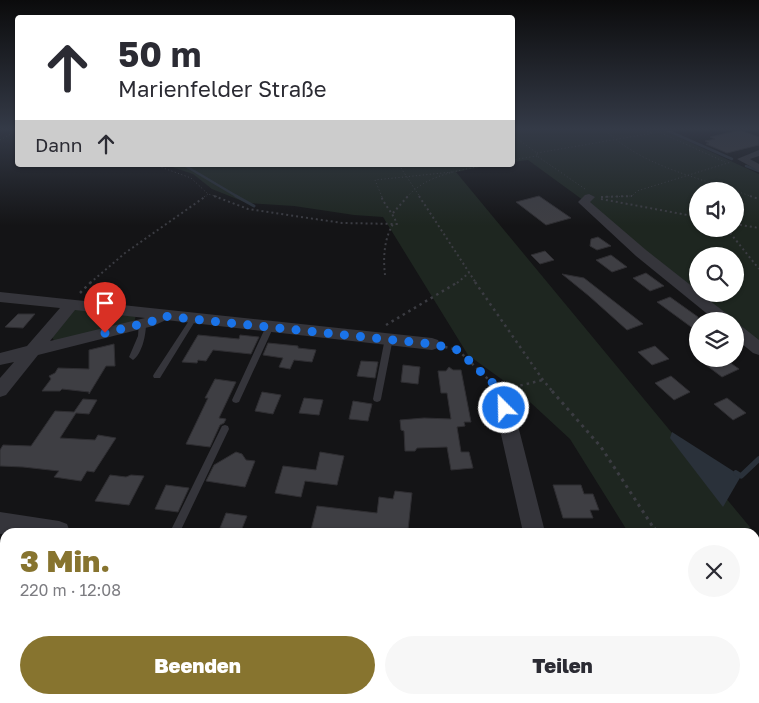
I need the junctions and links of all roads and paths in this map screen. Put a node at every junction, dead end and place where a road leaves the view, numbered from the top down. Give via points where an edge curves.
1 (545, 161) edge
2 (655, 161) edge
3 (722, 161) edge
4 (739, 161) edge
5 (745, 161) edge
6 (727, 163) junction
7 (161, 167) edge
8 (400, 167) edge
9 (477, 167) edge
10 (759, 168) edge
11 (452, 172) junction
12 (690, 174) junction
13 (406, 176) junction
14 (415, 188) junction
15 (208, 194) junction
16 (589, 197) junction
17 (759, 199) edge
18 (393, 213) junction
19 (689, 215) edge
20 (393, 224) junction
21 (744, 226) edge
22 (759, 228) edge
23 (733, 237) edge
24 (759, 269) edge
25 (469, 273) junction
26 (386, 275) dead end
27 (0, 297) edge
28 (72, 304) junction
29 (715, 312) edge
30 (163, 316) junction
31 (194, 318) junction
32 (142, 324) junction
33 (270, 326) junction
34 (388, 331) junction
35 (744, 336) edge
36 (432, 344) joint
37 (759, 349) edge
38 (32, 351) junction
39 (133, 357) dead end
40 (0, 359) edge
41 (157, 376) dead end
42 (543, 380) junction
43 (0, 390) edge
44 (500, 390) junction
45 (376, 399) dead end
46 (236, 400) dead end
47 (225, 429) dead end
48 (0, 523) edge
49 (33, 528) edge
50 (177, 528) edge
51 (533, 528) edge
52 (653, 528) edge

1 - 16 path via 585,189
2 - 12 path
3 - 6 path
4 - 6 path
5 - 10 street
6 - 12 path
7 - 15 path via 191,178
8 - 13 path
9 - 11 path
11 - 13 path
11 - 14 path
12 - 16 path via 637,191 632,196
12 - 17 path
13 - 14 path
13 - 18 path via 375,180 384,203
14 - 18 path
14 - 25 path
15 - 20 path via 253,210 342,223
15 - 28 path via 98,274
16 - 19 path
16 - 29 street via 584,202
18 - 20 path via 397,224
20 - 26 path via 384,253
21 - 22 path
23 - 24 path
25 - 34 path via 451,288 432,296
25 - 42 path
27 - 28 street
28 - 30 street
28 - 38 street
30 - 31 street
30 - 32 street
31 - 33 street
31 - 41 lane
32 - 38 street
32 - 39 lane via 142,336
33 - 34 street
33 - 46 lane
34 - 36 street
34 - 45 lane
35 - 37 street
36 - 44 path via 458,350
38 - 40 street
38 - 43 street
42 - 44 path
42 - 52 path via 601,447
44 - 51 street
47 - 50 lane
48 - 49 street

